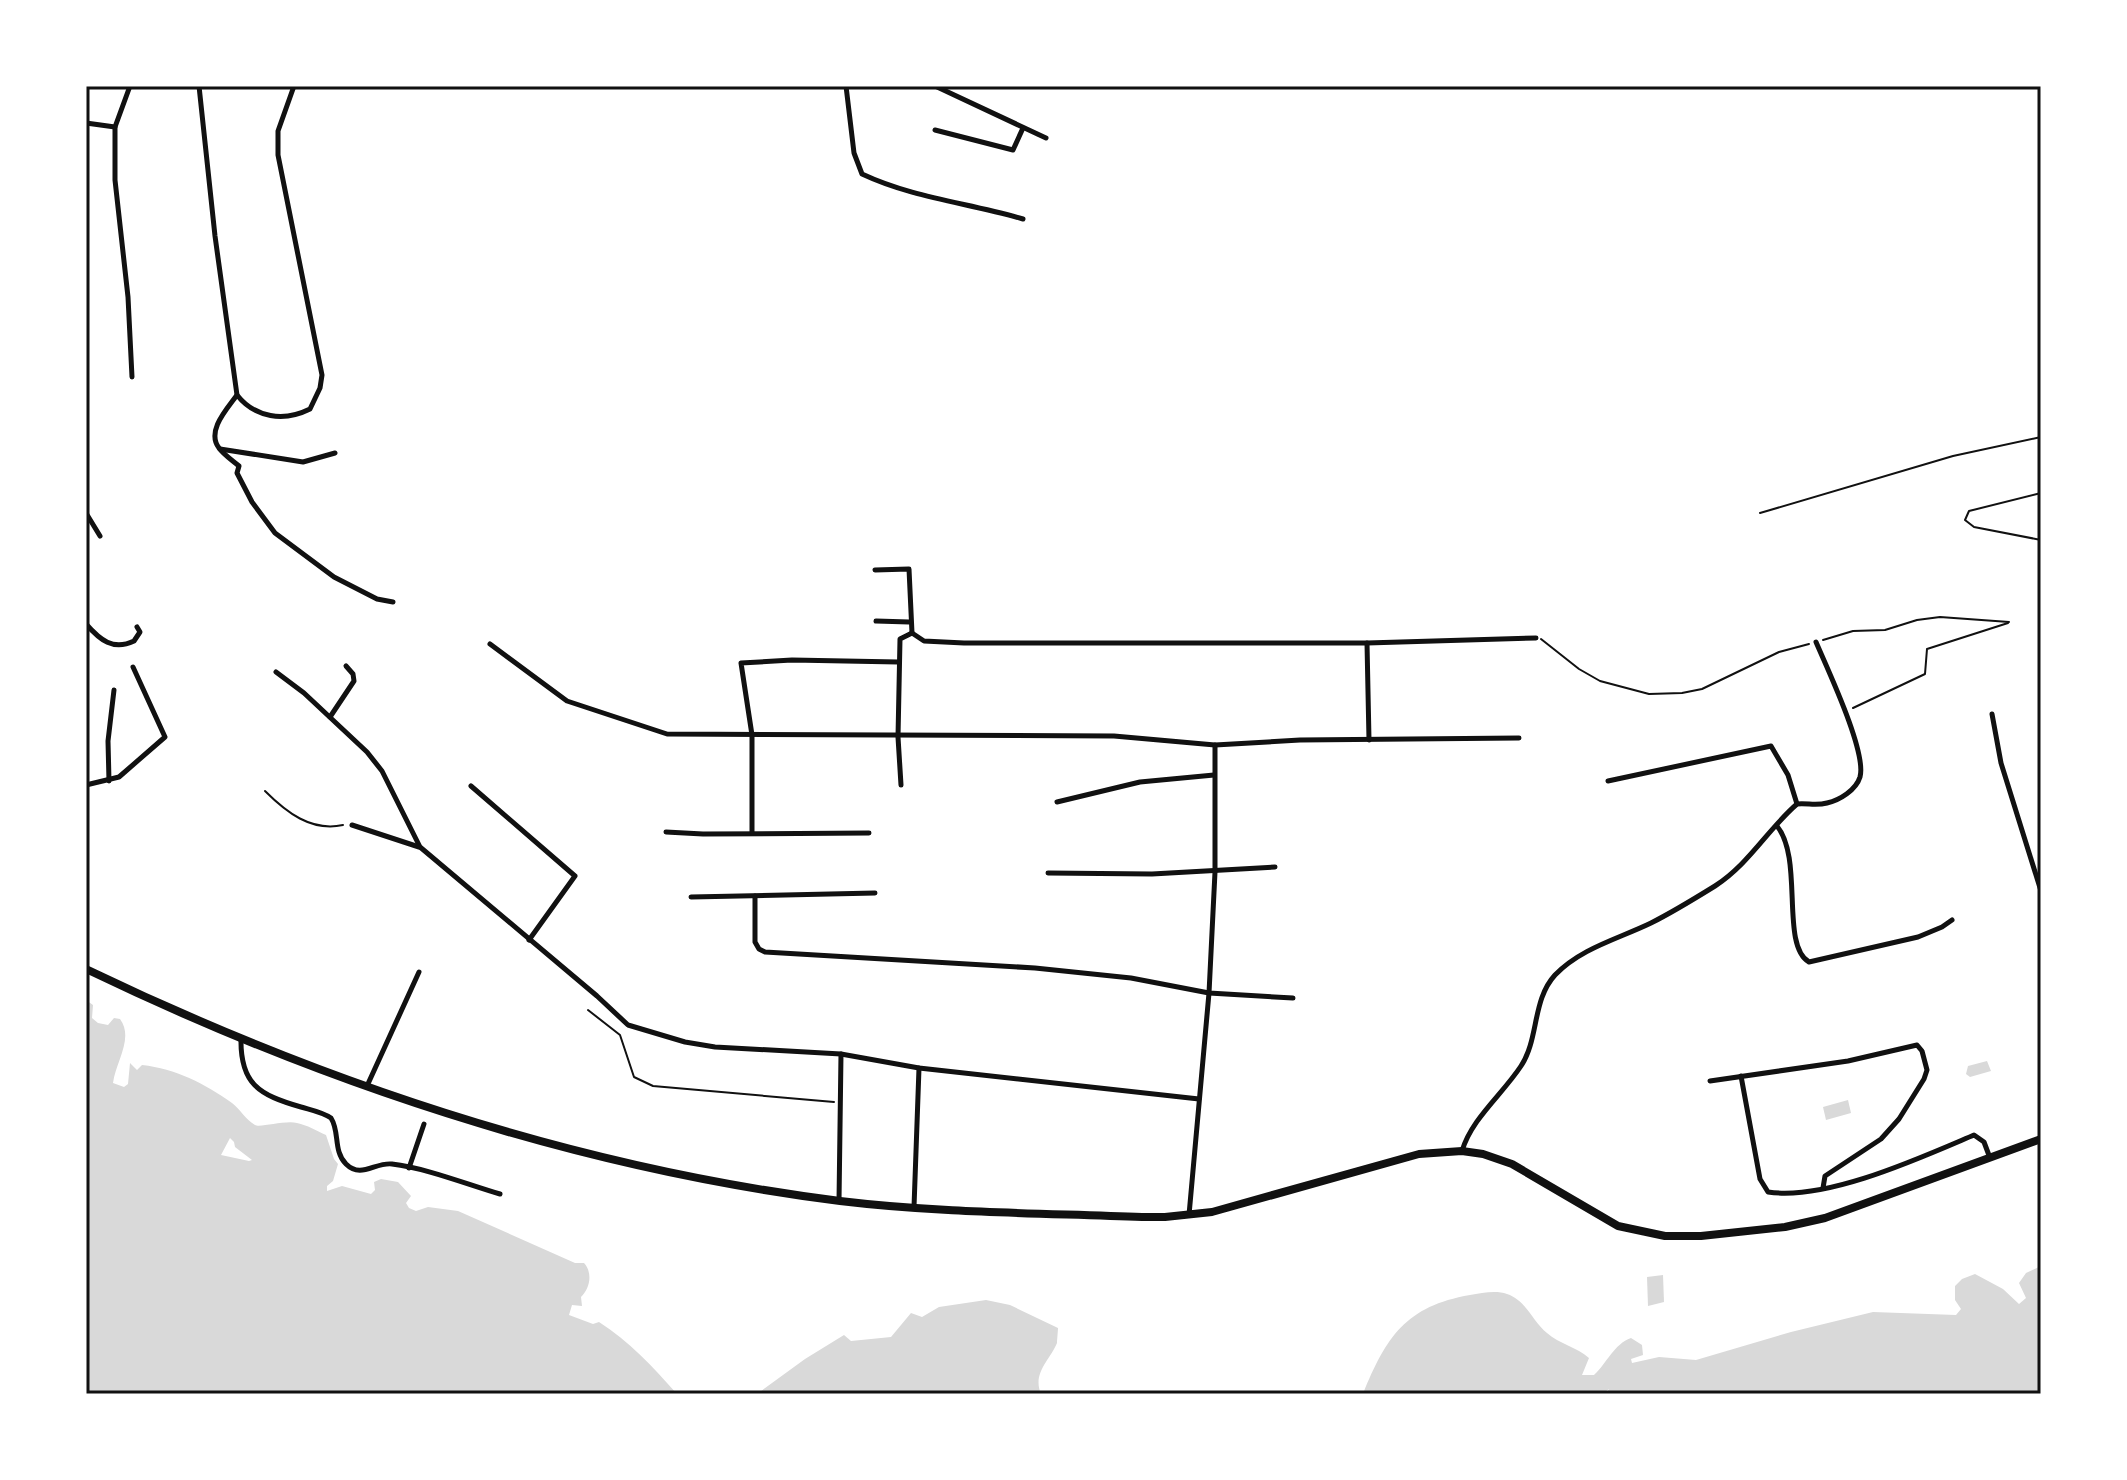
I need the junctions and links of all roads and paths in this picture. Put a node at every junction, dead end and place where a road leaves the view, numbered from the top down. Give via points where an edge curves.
1 (130, 86) edge
2 (199, 86) edge
3 (294, 86) edge
4 (846, 86) edge
5 (935, 86) edge
6 (86, 123) edge
7 (115, 127) junction
8 (1023, 128) junction
9 (935, 130) dead end
10 (1046, 138) dead end
11 (1023, 219) dead end
12 (132, 377) dead end
13 (237, 395) junction
14 (2041, 437) edge
15 (220, 449) junction
16 (335, 453) dead end
17 (2041, 493) edge
18 (86, 513) edge
19 (1760, 513) dead end
20 (100, 536) dead end
21 (2041, 540) edge
22 (875, 570) dead end
23 (393, 602) dead end
24 (876, 621) dead end
25 (909, 622) junction
26 (86, 624) edge
27 (137, 627) dead end
28 (912, 633) junction
29 (1536, 638) joint
30 (1816, 642) junction
31 (1367, 643) junction
32 (490, 644) dead end
33 (898, 662) junction
34 (346, 666) dead end
35 (133, 667) dead end
36 (276, 672) dead end
37 (114, 690) dead end
38 (1845, 711) junction
39 (1992, 714) dead end
40 (330, 717) junction
41 (752, 735) junction
42 (898, 737) junction
43 (1519, 738) dead end
44 (1369, 740) junction
45 (1215, 745) junction
46 (1214, 775) junction
47 (109, 781) junction
48 (1608, 781) dead end
49 (86, 785) edge
50 (901, 785) dead end
51 (471, 786) dead end
52 (265, 791) dead end
53 (1057, 802) dead end
54 (1797, 804) junction
55 (352, 825) joint
56 (1777, 826) junction
57 (666, 832) dead end
58 (752, 832) junction
59 (869, 833) dead end
60 (420, 847) junction
61 (1275, 867) dead end
62 (1215, 872) junction
63 (1048, 873) dead end
64 (2041, 891) edge
65 (875, 893) dead end
66 (755, 896) junction
67 (691, 897) dead end
68 (1952, 920) dead end
69 (529, 940) junction
70 (86, 969) edge
71 (419, 972) dead end
72 (1209, 993) junction
73 (1293, 998) dead end
74 (588, 1010) dead end
75 (241, 1037) junction
76 (841, 1054) junction
77 (919, 1068) junction
78 (1741, 1076) junction
79 (1710, 1081) dead end
80 (367, 1086) junction
81 (1199, 1099) junction
82 (841, 1102) junction
83 (424, 1124) dead end
84 (2041, 1139) edge
85 (1462, 1151) junction
86 (1990, 1159) junction
87 (409, 1168) junction
88 (1823, 1188) junction
89 (500, 1194) dead end
90 (839, 1201) junction
91 (914, 1207) junction
92 (1189, 1215) junction

1 - 7 street
2 - 13 street
3 - 13 street via 278,131 278,155 322,375 320,388 310,409 288,416 259,413
4 - 11 street via 854,153 862,174 939,200
5 - 8 street
6 - 7 street
7 - 12 street
8 - 9 street via 1013,150
8 - 10 street
13 - 15 street via 219,420 215,439
14 - 19 path via 1953,456
15 - 16 street via 303,462
15 - 23 street via 239,466 237,473 252,502 275,533 334,577
17 - 21 path via 1969,511 1965,520 1974,527
18 - 20 street
22 - 25 street via 909,569
24 - 25 street
25 - 28 street
26 - 27 street via 114,645 134,641
28 - 31 street via 924,641 964,643
28 - 33 street via 900,639
29 - 30 path via 1600,681 1649,694 1702,689 1779,652
29 - 31 street
30 - 38 street
30 - 38 path via 1940,617 2009,622 1927,649 1925,674
31 - 44 street
32 - 41 street via 567,701 647,730 687,736
33 - 41 street via 741,663
33 - 42 street
34 - 40 street via 354,681
35 - 47 street via 165,737
36 - 40 street
37 - 47 street
38 - 54 street via 1861,761 1859,779 1831,802
39 - 64 street via 2001,763
40 - 60 street via 382,771
41 - 42 street
41 - 58 street
42 - 45 street via 1114,736
42 - 50 street
43 - 44 street
44 - 45 street
45 - 46 street
46 - 53 street via 1140,782
46 - 62 street
47 - 49 street
48 - 54 street via 1771,746
51 - 69 street via 575,876
52 - 55 path via 280,807 317,826
54 - 56 street
55 - 60 street
56 - 68 street via 1790,855 1800,954 1809,962 1918,937
56 - 85 street via 1717,884 1650,924 1599,944 1556,974 1541,1003 1530,1053 1468,1132
57 - 58 street
58 - 59 street
60 - 69 street
61 - 62 street
62 - 63 street
62 - 72 street
65 - 66 street
66 - 67 street
66 - 72 street via 755,942 765,952 1035,968
69 - 76 street via 628,1025 641,1030 715,1047
70 - 75 main road
71 - 80 street
72 - 73 street
72 - 81 street
74 - 82 path via 620,1035 634,1077 653,1086
75 - 80 main road
75 - 87 street via 241,1061 252,1083 270,1097 331,1118 339,1154 347,1165 358,1171 386,1164
76 - 77 street
76 - 82 street
77 - 81 street
77 - 91 street
78 - 79 street
78 - 88 street via 1764,1188 1773,1193
78 - 88 street via 1848,1061 1909,1045 1922,1051 1924,1079 1899,1119 1881,1139 1825,1176
80 - 90 main road via 576,1149
81 - 92 street
82 - 90 street
83 - 87 street
84 - 86 main road
85 - 86 main road via 1512,1164 1618,1226 1684,1237 1816,1220
85 - 92 main road via 1419,1154
86 - 88 street via 1984,1142 1974,1135
87 - 89 street
90 - 91 main road
91 - 92 main road

